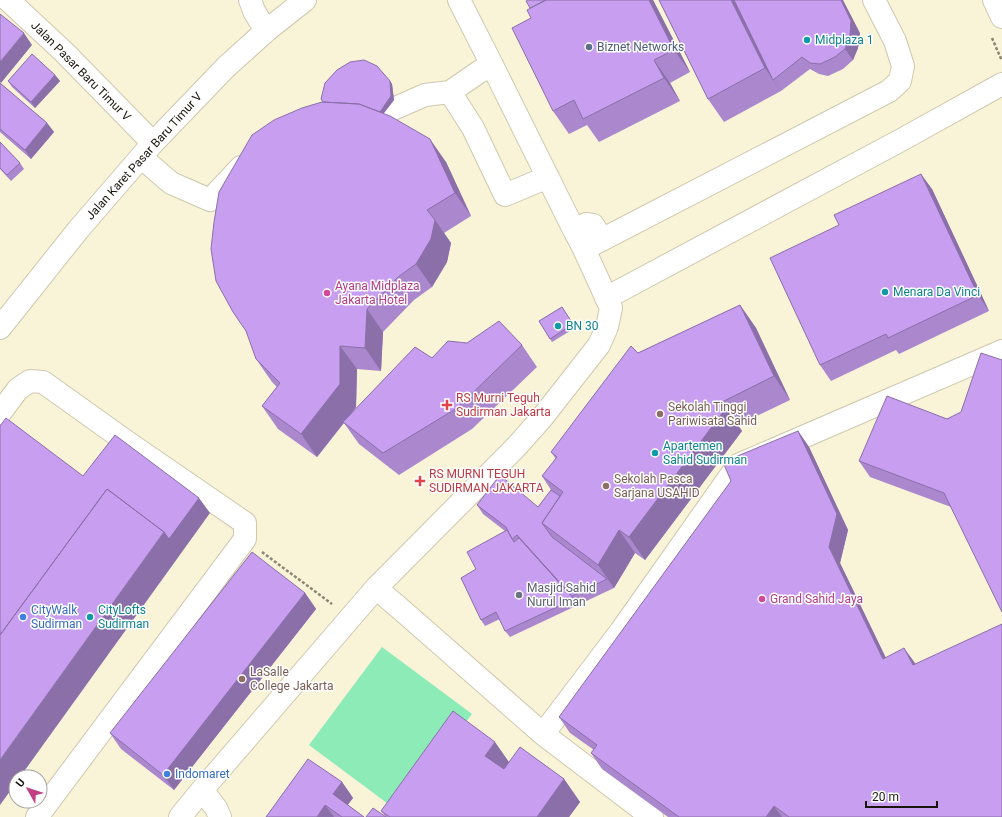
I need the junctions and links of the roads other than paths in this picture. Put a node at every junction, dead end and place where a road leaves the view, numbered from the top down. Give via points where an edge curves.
1 (8, 0) edge
2 (250, 0) edge
3 (305, 0) edge
4 (459, 0) edge
5 (874, 0) edge
6 (994, 0) edge
7 (1002, 17) edge
8 (266, 30) junction
9 (492, 65) junction
10 (1002, 84) edge
11 (450, 92) junction
12 (384, 113) edge
13 (147, 150) junction
14 (252, 155) edge
15 (548, 177) junction
16 (570, 190) dead end
17 (580, 227) junction
18 (593, 244) junction
19 (606, 298) junction
20 (0, 328) edge
21 (1002, 352) edge
22 (0, 413) edge
23 (376, 588) junction
24 (543, 734) junction
25 (202, 790) junction
26 (187, 815) edge
27 (37, 817) edge
28 (220, 817) edge
29 (652, 817) edge

1 - 13 street, Jalan Pasar Baru Timur V via 64,52
2 - 8 street
3 - 8 street, Jalan Karet Pasar Baru Timur V
4 - 9 street
5 - 18 street via 895,41 903,66 900,81 889,91
6 - 7 street
8 - 13 street, Jalan Karet Pasar Baru Timur V via 226,67
9 - 11 street
9 - 15 street
10 - 19 street
11 - 12 street via 425,95
11 - 15 street via 473,128 506,195
13 - 14 street, Jalan Pasar Baru Timur V via 171,183 210,200
13 - 20 street, Jalan Karet Pasar Baru Timur V via 78,230
15 - 17 street
16 - 17 street
17 - 18 street
18 - 19 street
19 - 23 street via 611,308 607,327 599,345 542,418
21 - 24 street via 738,465 621,631
22 - 27 street via 18,389 30,381 43,382 245,523 245,539
23 - 24 street
23 - 25 street
24 - 29 street
25 - 26 street
25 - 28 street

